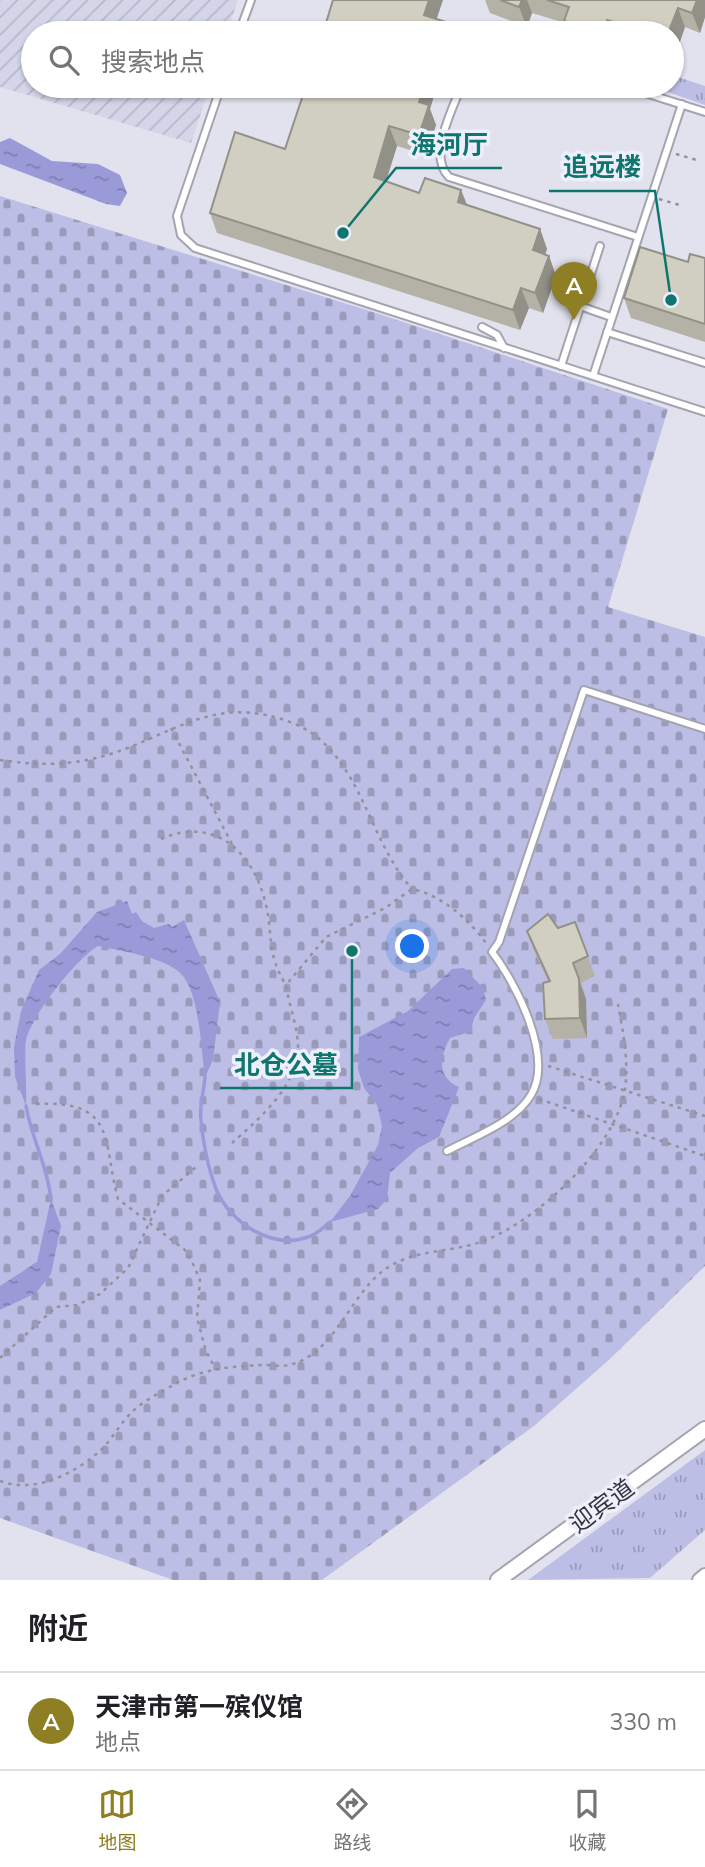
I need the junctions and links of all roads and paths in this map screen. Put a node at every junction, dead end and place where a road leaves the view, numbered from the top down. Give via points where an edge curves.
1 (251, 0) edge
2 (243, 21) edge
3 (217, 98) edge
4 (457, 98) edge
5 (662, 98) edge
6 (682, 104) junction
7 (705, 112) edge
8 (666, 150) junction
9 (700, 162) dead end
10 (651, 196) junction
11 (683, 206) dead end
12 (638, 237) junction
13 (600, 246) dead end
14 (580, 306) junction
15 (611, 317) junction
16 (482, 327) dead end
17 (607, 332) junction
18 (504, 348) junction
19 (705, 363) edge
20 (561, 366) junction
21 (593, 376) junction
22 (705, 412) edge
23 (171, 728) junction
24 (705, 729) edge
25 (0, 760) edge
26 (161, 839) dead end
27 (234, 847) junction
28 (412, 889) junction
29 (492, 952) junction
30 (286, 985) junction
31 (618, 1004) dead end
32 (540, 1064) junction
33 (625, 1089) junction
34 (531, 1096) junction
35 (36, 1104) dead end
36 (705, 1116) edge
37 (613, 1124) junction
38 (232, 1143) dead end
39 (447, 1151) dead end
40 (705, 1156) edge
41 (196, 1167) dead end
42 (149, 1223) junction
43 (0, 1358) edge
44 (216, 1370) junction
45 (705, 1429) edge
46 (0, 1481) edge
47 (705, 1575) edge
48 (498, 1580) edge
49 (699, 1580) edge

1 - 2 lane
3 - 18 lane via 177,216 187,242
4 - 12 lane via 440,148 439,161 449,177
5 - 6 lane
6 - 7 lane
6 - 8 lane
8 - 9 path
8 - 10 lane
10 - 11 path
10 - 12 lane
12 - 15 lane
13 - 14 lane
14 - 15 lane
14 - 20 lane
15 - 17 lane
16 - 18 lane via 498,335
17 - 19 lane
17 - 21 lane
18 - 20 lane
20 - 21 lane
21 - 22 lane
23 - 25 path via 127,748 73,762 38,765
23 - 27 path
23 - 28 path via 204,716 251,712 285,720 316,736 338,760
24 - 29 lane via 584,690
26 - 27 path via 175,833 209,832
27 - 30 path via 261,890 273,957
28 - 29 path via 426,891 457,911
28 - 30 path via 326,937
29 - 32 lane via 516,990
30 - 38 path via 298,1046 292,1069 280,1094
31 - 33 path
32 - 33 path
32 - 34 lane
33 - 36 path
33 - 37 path
34 - 37 path
34 - 39 lane via 505,1119
35 - 42 path via 73,1104 99,1125 108,1140 118,1199
37 - 40 path
37 - 44 path via 562,1188 526,1219 485,1241 411,1255 379,1274 309,1356 289,1366
41 - 42 path via 162,1196
42 - 43 path via 128,1268 100,1294 77,1305 56,1307
42 - 44 path via 185,1250 194,1266 200,1280 197,1318
44 - 46 path via 178,1382 154,1396 131,1413 100,1450 53,1481 15,1486
45 - 48 street, 迎宾道
47 - 49 street

